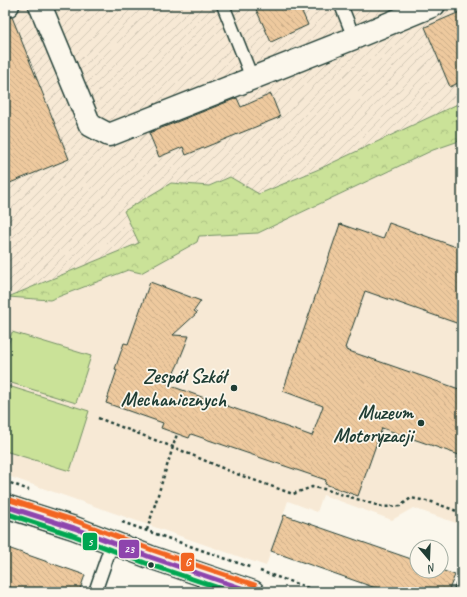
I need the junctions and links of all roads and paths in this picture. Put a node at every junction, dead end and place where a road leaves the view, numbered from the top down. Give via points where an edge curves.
1 (8, 5) edge
2 (40, 5) edge
3 (223, 5) edge
4 (340, 5) edge
5 (434, 5) edge
6 (5, 6) edge
7 (354, 38) junction
8 (252, 78) junction
9 (98, 418) dead end
10 (177, 434) dead end
11 (173, 447) junction
12 (5, 481) edge
13 (35, 492) dead end
14 (5, 506) edge
15 (462, 513) edge
16 (117, 521) dead end
17 (147, 530) junction
18 (112, 543) junction
19 (252, 568) dead end
20 (260, 571) dead end
21 (206, 584) edge
22 (462, 587) edge
23 (95, 592) edge
24 (253, 592) edge
25 (320, 592) edge
26 (460, 592) edge

1 - 6 street
2 - 8 street via 90,125 109,135
3 - 8 lane
4 - 7 lane
5 - 7 street
7 - 8 street
9 - 11 path
10 - 11 path
11 - 15 path via 293,494 312,487 383,507 400,506 411,498 432,502
11 - 17 path
12 - 13 path
14 - 18 street
16 - 17 path
17 - 19 path
18 - 21 street
18 - 23 lane
20 - 25 path
21 - 24 street
22 - 26 lane

